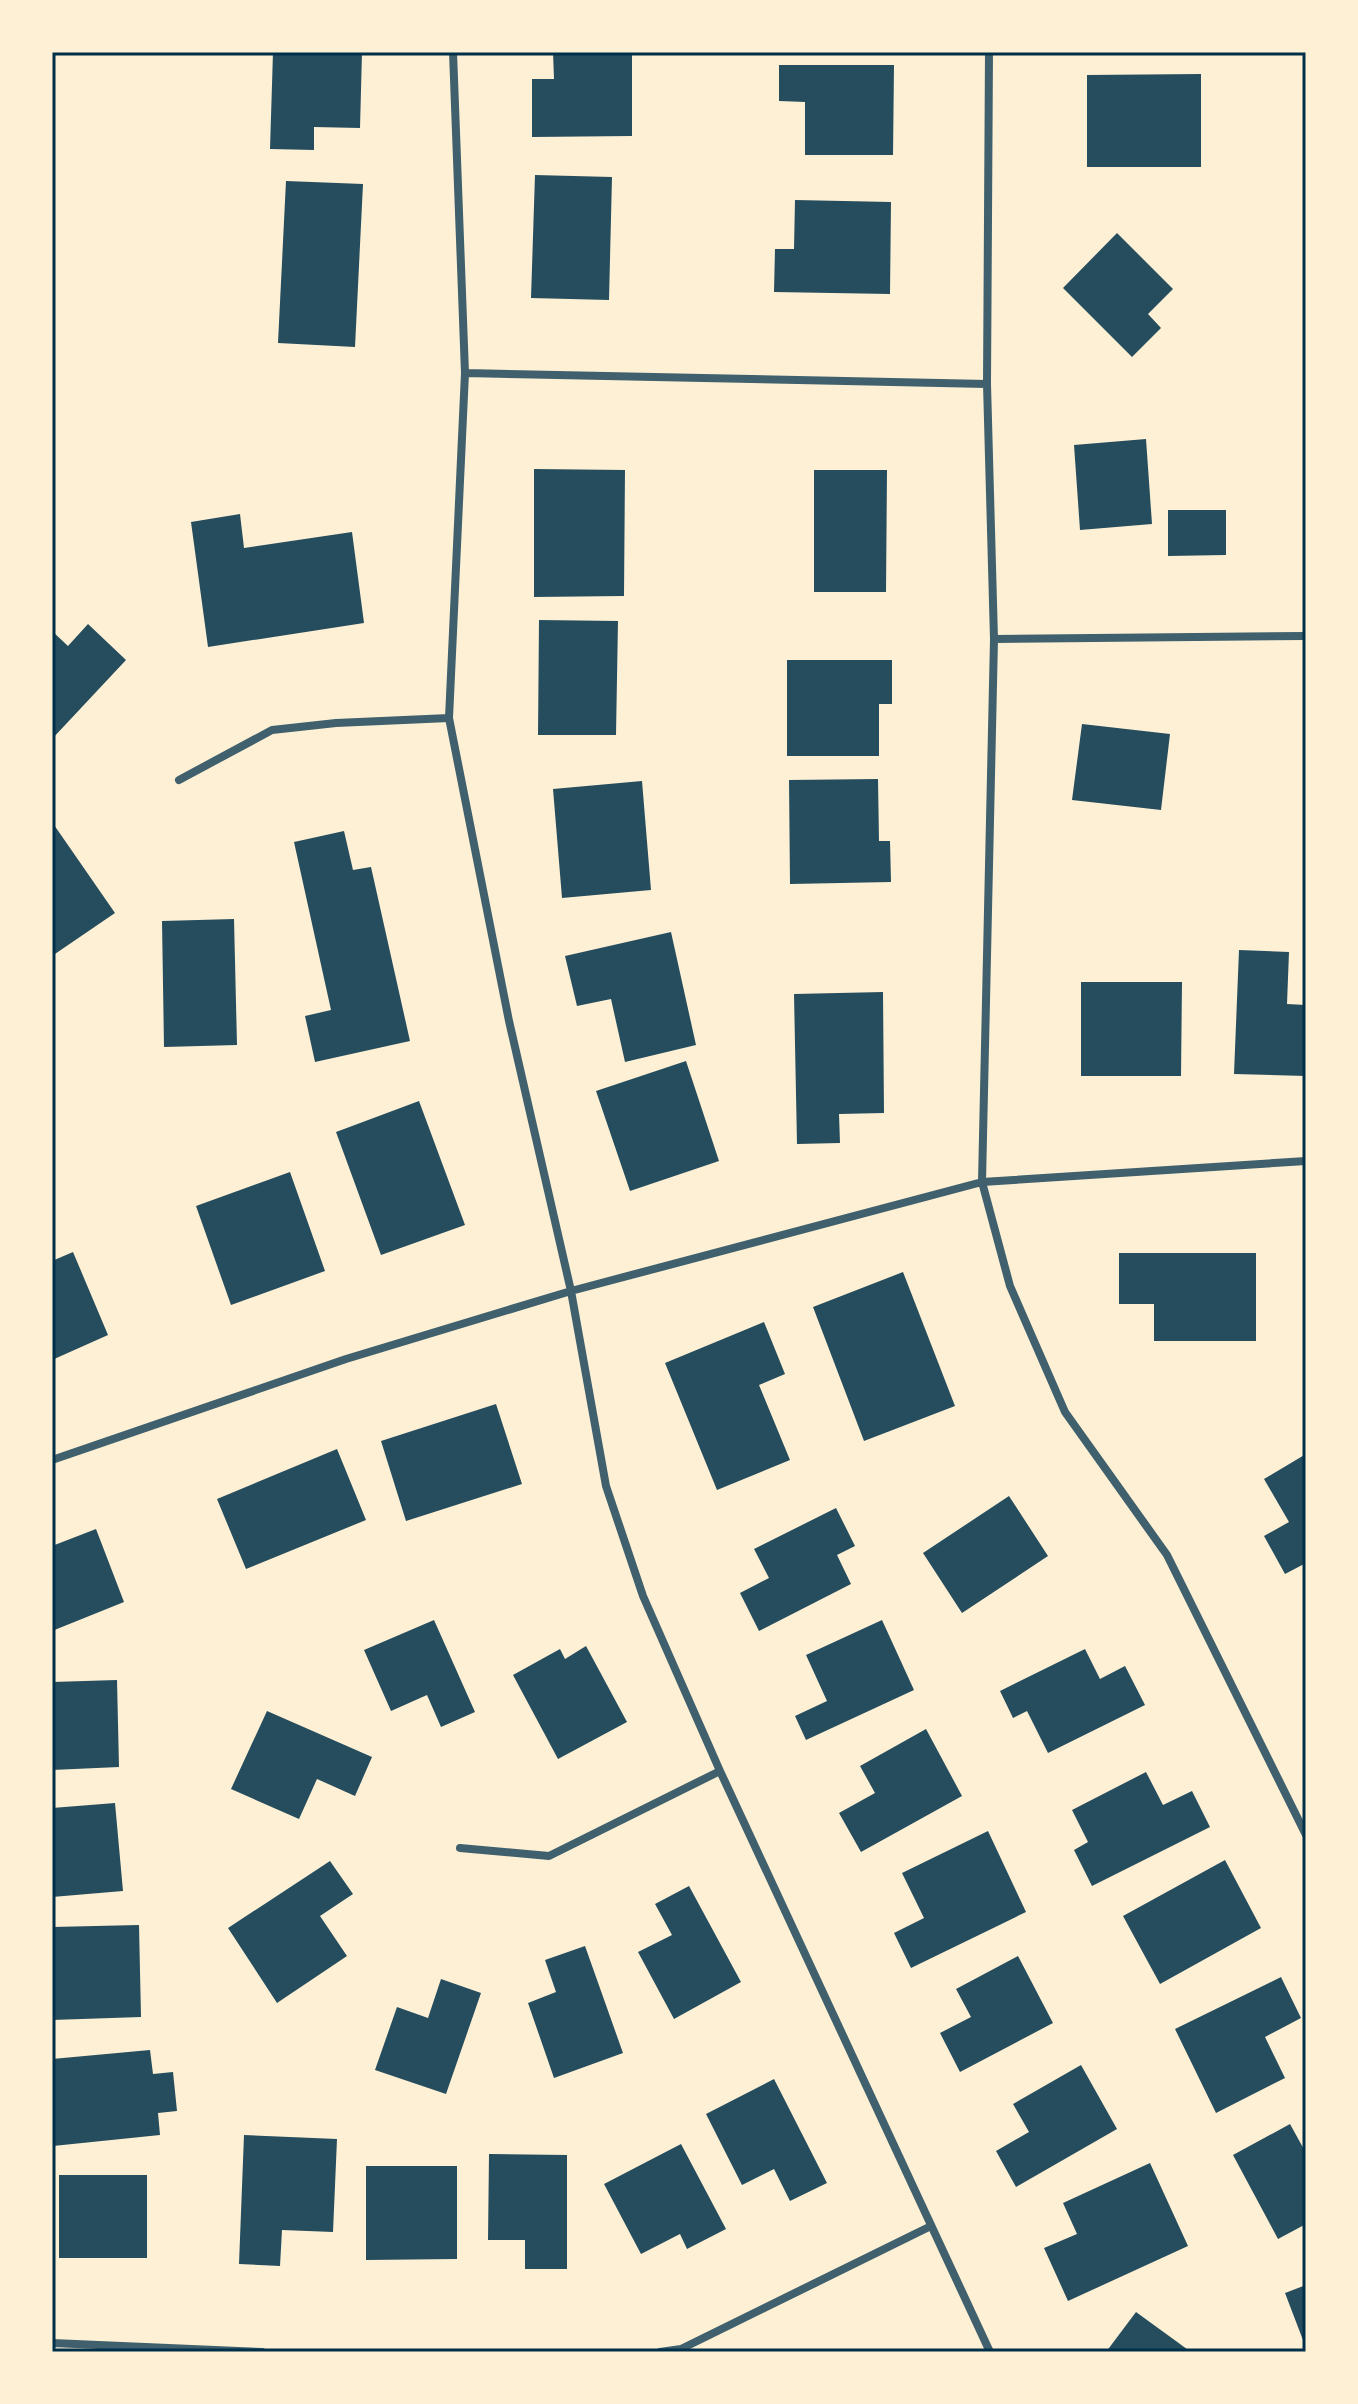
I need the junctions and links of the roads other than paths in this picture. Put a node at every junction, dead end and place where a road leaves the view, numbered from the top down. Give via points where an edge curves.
1 (453, 52) edge
2 (989, 52) edge
3 (465, 373) junction
4 (987, 384) junction
5 (1306, 636) edge
6 (994, 639) junction
7 (449, 718) junction
8 (179, 780) dead end
9 (1306, 1161) edge
10 (982, 1182) junction
11 (571, 1291) junction
12 (52, 1460) edge
13 (720, 1771) junction
14 (1306, 1835) edge
15 (460, 1848) dead end
16 (931, 2226) junction
17 (52, 2343) edge
18 (262, 2352) edge
19 (660, 2352) edge
20 (990, 2352) edge

1 - 3 street
2 - 4 street
3 - 4 street
3 - 7 street
4 - 6 street
5 - 6 street
6 - 10 street
7 - 8 street via 272,730
7 - 11 street via 509,1021
9 - 10 street
10 - 11 street
10 - 14 street via 1010,1286 1065,1412 1167,1555
11 - 12 street via 346,1359
11 - 13 street via 606,1486 643,1596
13 - 15 street via 549,1856
13 - 16 street
16 - 19 street via 681,2349
16 - 20 street
17 - 18 street

